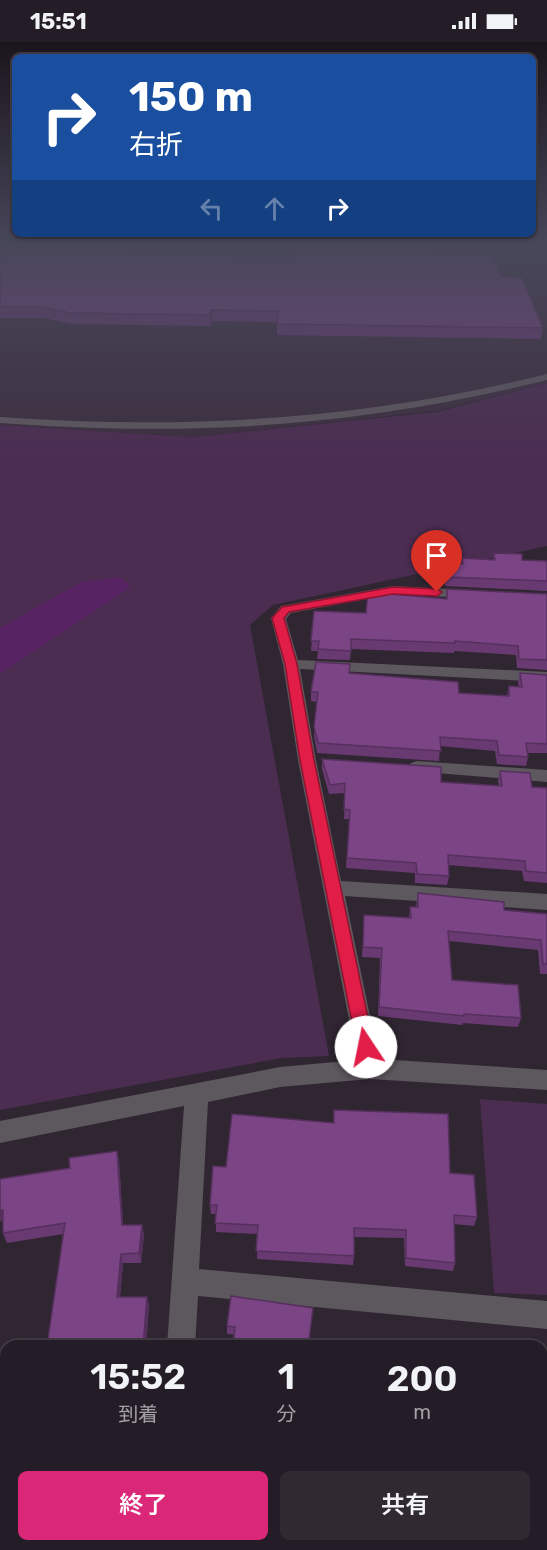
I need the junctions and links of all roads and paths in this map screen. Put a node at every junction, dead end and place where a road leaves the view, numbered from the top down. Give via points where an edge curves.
1 (547, 377) edge
2 (0, 420) edge
3 (488, 594) edge
4 (291, 664) junction
5 (547, 677) edge
6 (307, 760) junction
7 (330, 761) edge
8 (398, 766) edge
9 (547, 776) edge
10 (334, 888) junction
11 (547, 902) edge
12 (370, 1069) junction
13 (547, 1080) edge
14 (197, 1095) junction
15 (0, 1132) edge
16 (185, 1281) junction
17 (547, 1315) edge
18 (181, 1340) edge

1 - 2 street via 452,400 298,420 148,426
3 - 4 street via 393,590 286,609 278,618
4 - 5 street
4 - 6 street
6 - 7 street
6 - 10 street
8 - 9 street
10 - 11 street
10 - 12 street
12 - 13 street
12 - 14 street via 280,1077
14 - 15 street
14 - 16 street
16 - 17 street
16 - 18 street

